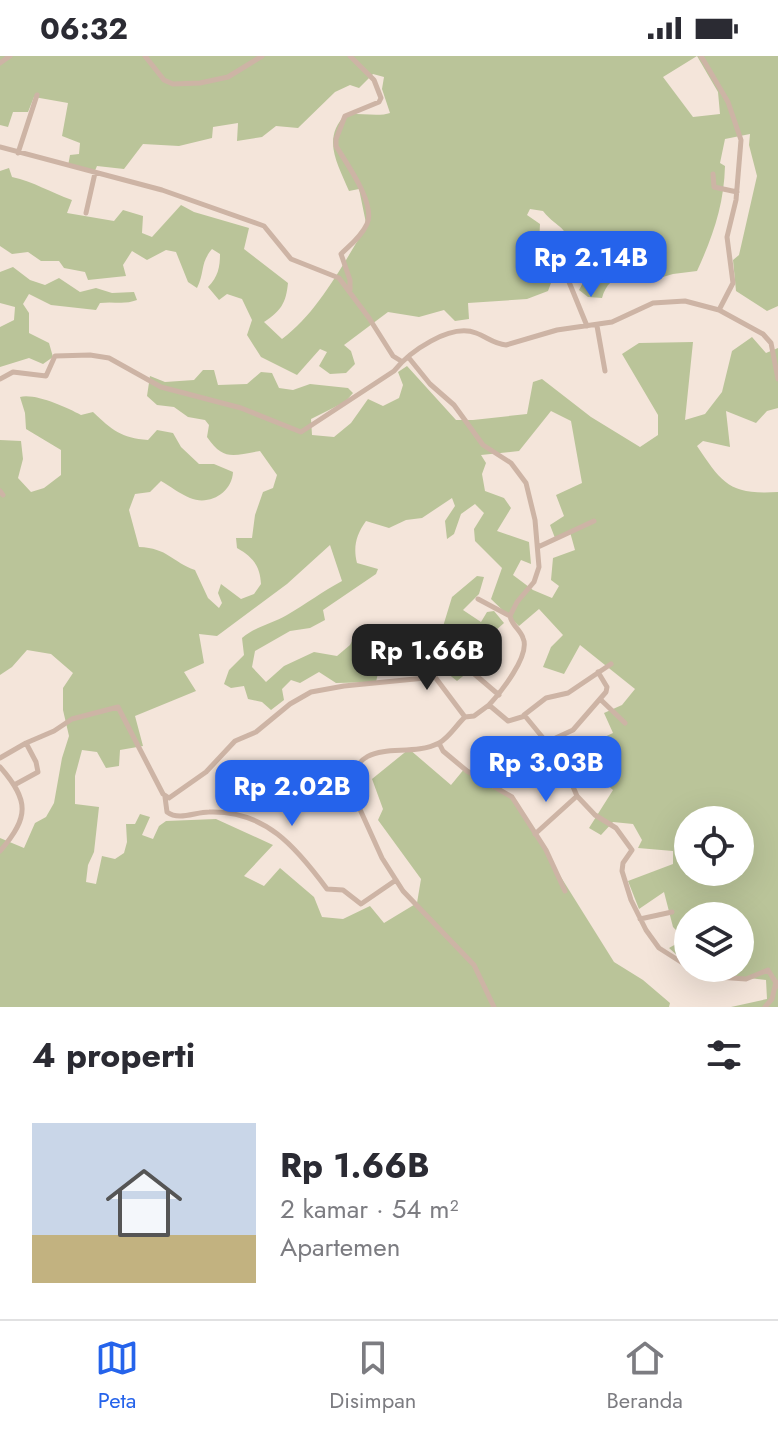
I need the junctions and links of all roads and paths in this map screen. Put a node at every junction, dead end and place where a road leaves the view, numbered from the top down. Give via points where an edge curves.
1 (10, 56) edge
2 (145, 56) edge
3 (262, 56) edge
4 (350, 56) edge
5 (701, 56) edge
6 (0, 63) edge
7 (37, 95) dead end
8 (0, 147) edge
9 (18, 153) junction
10 (95, 173) junction
11 (713, 174) dead end
12 (737, 192) junction
13 (86, 213) dead end
14 (569, 282) dead end
15 (350, 291) junction
16 (719, 310) junction
17 (587, 326) junction
18 (597, 326) junction
19 (409, 358) junction
20 (401, 361) junction
21 (605, 371) dead end
22 (0, 379) edge
23 (778, 379) edge
24 (594, 521) dead end
25 (538, 547) junction
26 (478, 599) dead end
27 (510, 616) junction
28 (611, 664) dead end
29 (472, 672) dead end
30 (598, 672) junction
31 (499, 695) junction
32 (600, 699) junction
33 (489, 705) junction
34 (523, 716) junction
35 (465, 717) junction
36 (625, 723) dead end
37 (547, 742) junction
38 (26, 743) junction
39 (439, 743) junction
40 (0, 758) edge
41 (0, 767) edge
42 (16, 784) junction
43 (577, 796) junction
44 (165, 797) junction
45 (535, 834) junction
46 (0, 851) edge
47 (396, 880) junction
48 (565, 891) dead end
49 (672, 912) dead end
50 (640, 919) junction
51 (777, 983) edge
52 (494, 1007) edge
53 (765, 1007) edge

1 - 6 street
2 - 3 street via 173,84 228,77
4 - 15 street via 374,80 381,98 347,114 336,139 369,212 367,225 341,254
5 - 12 street via 740,135
7 - 9 street
8 - 9 street
9 - 10 street
10 - 13 street
10 - 15 street via 260,224 291,259 337,276
11 - 12 street via 714,187
12 - 16 street via 727,237 733,283
14 - 17 street
15 - 20 street
16 - 18 street via 685,301 662,302
16 - 23 street via 771,343
17 - 18 street
17 - 19 street via 502,345 478,333 460,332 428,342
18 - 21 street
19 - 20 street
19 - 25 street via 483,445 521,474 532,503
20 - 22 street via 394,371 301,432 241,408 161,387 103,357 55,356 46,376 13,372
24 - 25 street
25 - 27 street via 537,576
26 - 27 street
27 - 31 street via 525,646
28 - 30 street
29 - 31 street
30 - 32 street via 607,687
30 - 34 street
31 - 33 street
32 - 36 street
32 - 37 street via 573,730
33 - 34 street via 508,721
33 - 35 street
34 - 37 street
35 - 39 street
35 - 44 street via 435,677 311,692 232,743 183,790
37 - 43 street
38 - 40 street
38 - 42 street via 38,772
38 - 44 street via 72,719 118,707
39 - 45 street via 467,771 511,795
39 - 47 street via 374,754 359,765 347,787
41 - 42 street
42 - 46 street via 22,820
43 - 45 street
43 - 50 street via 616,828 632,850 622,871
44 - 47 street via 167,812 174,816 220,812 262,822 327,889 343,890 361,904
45 - 48 street
47 - 52 street via 474,965
49 - 50 street
50 - 51 street via 659,948 698,975 746,979 768,970
51 - 53 street

